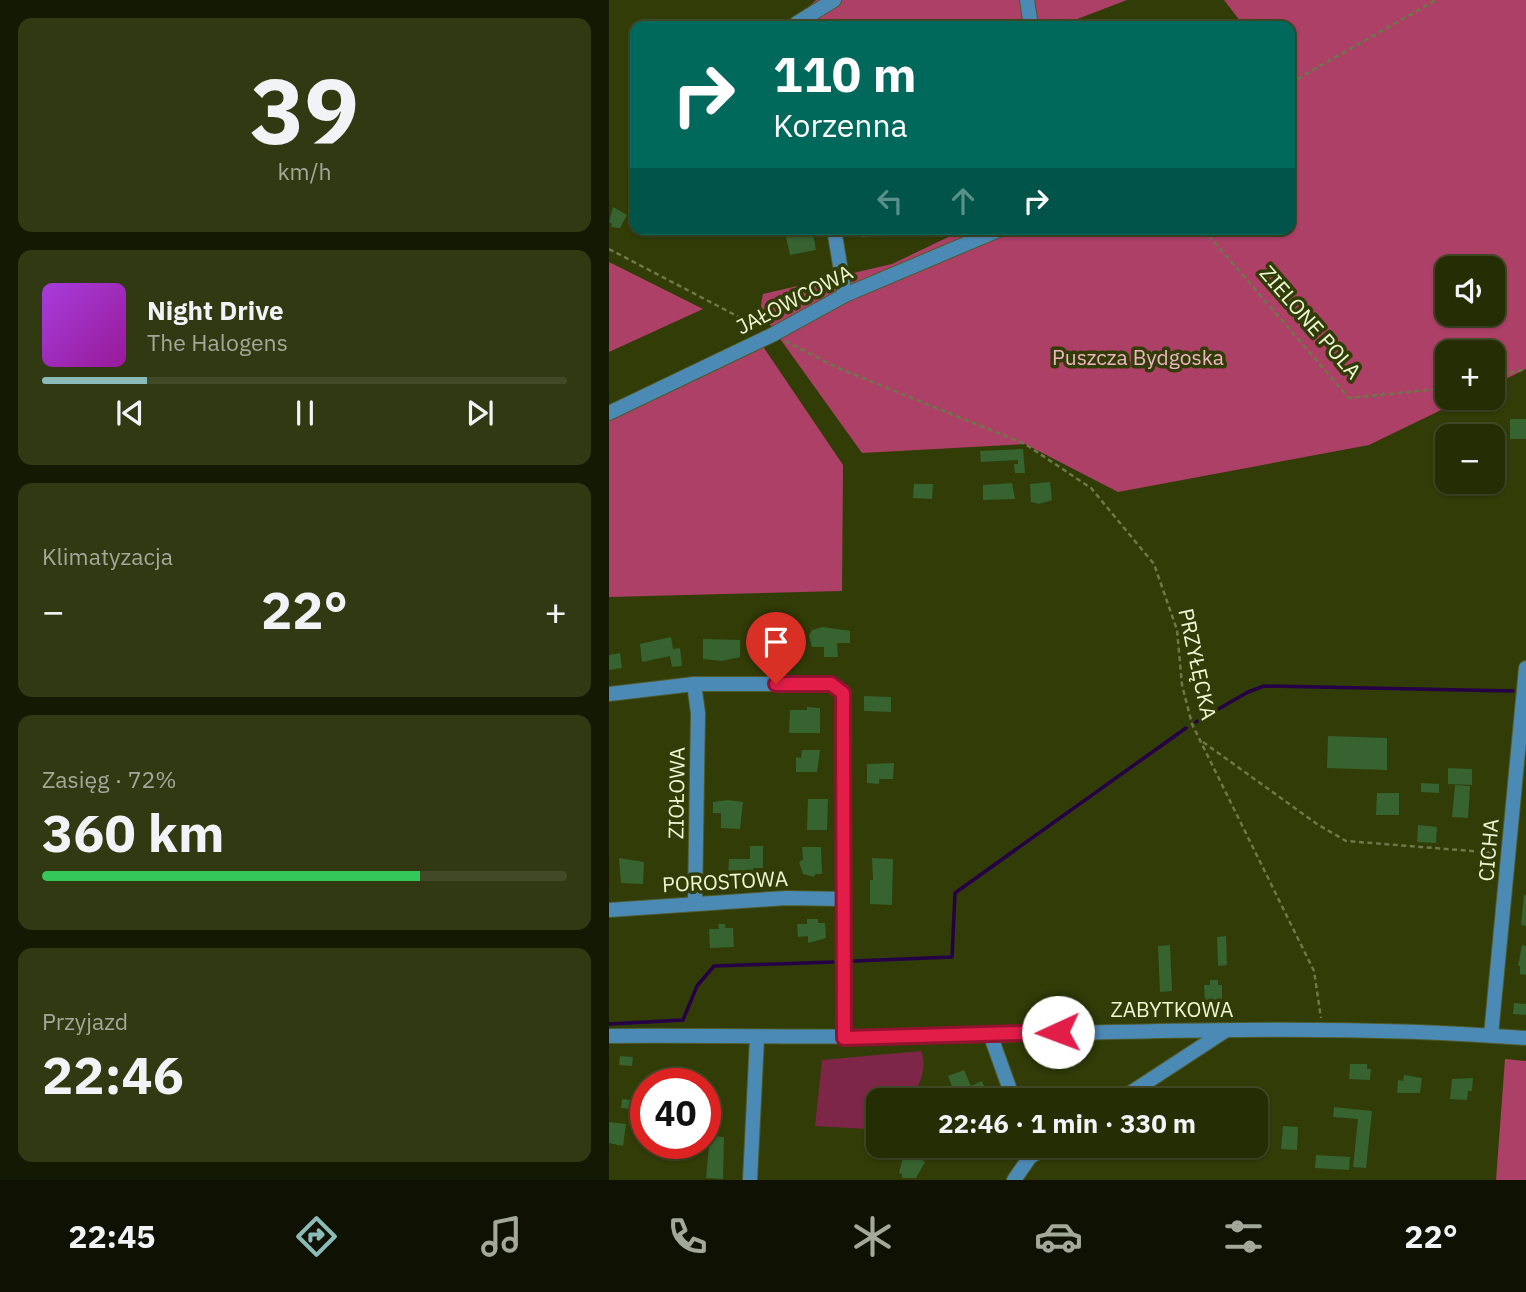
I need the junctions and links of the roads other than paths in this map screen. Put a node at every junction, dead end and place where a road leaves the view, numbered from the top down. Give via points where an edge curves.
1 (834, 0) edge
2 (1027, 0) edge
3 (800, 21) edge
4 (1030, 21) edge
5 (835, 235) edge
6 (987, 235) edge
7 (845, 295) junction
8 (609, 413) edge
9 (1526, 668) edge
10 (694, 684) junction
11 (609, 694) edge
12 (843, 900) junction
13 (695, 902) junction
14 (609, 910) edge
15 (1225, 1031) junction
16 (990, 1034) junction
17 (1492, 1035) junction
18 (609, 1036) edge
19 (757, 1038) junction
20 (844, 1038) junction
21 (1526, 1038) edge
22 (1009, 1088) edge
23 (1138, 1088) edge
24 (1026, 1158) edge
25 (750, 1180) edge
26 (1014, 1180) edge

1 - 3 street
2 - 4 street
5 - 7 street
6 - 7 street, JAŁOWCOWA
7 - 8 street, JAŁOWCOWA
9 - 17 street, CICHA
10 - 11 street
10 - 12 street via 831,684 843,693
10 - 13 street, ZIOŁOWA via 698,713
12 - 13 street, POROSTOWA
12 - 20 street
13 - 14 street, POROSTOWA
15 - 16 street, ZABYTKOWA
15 - 17 street, ZABYTKOWA
15 - 23 street
16 - 20 street, ZABYTKOWA
16 - 22 street
17 - 21 street, ZABYTKOWA
18 - 19 street, ZABYTKOWA
19 - 20 street, ZABYTKOWA
19 - 25 street
24 - 26 street

